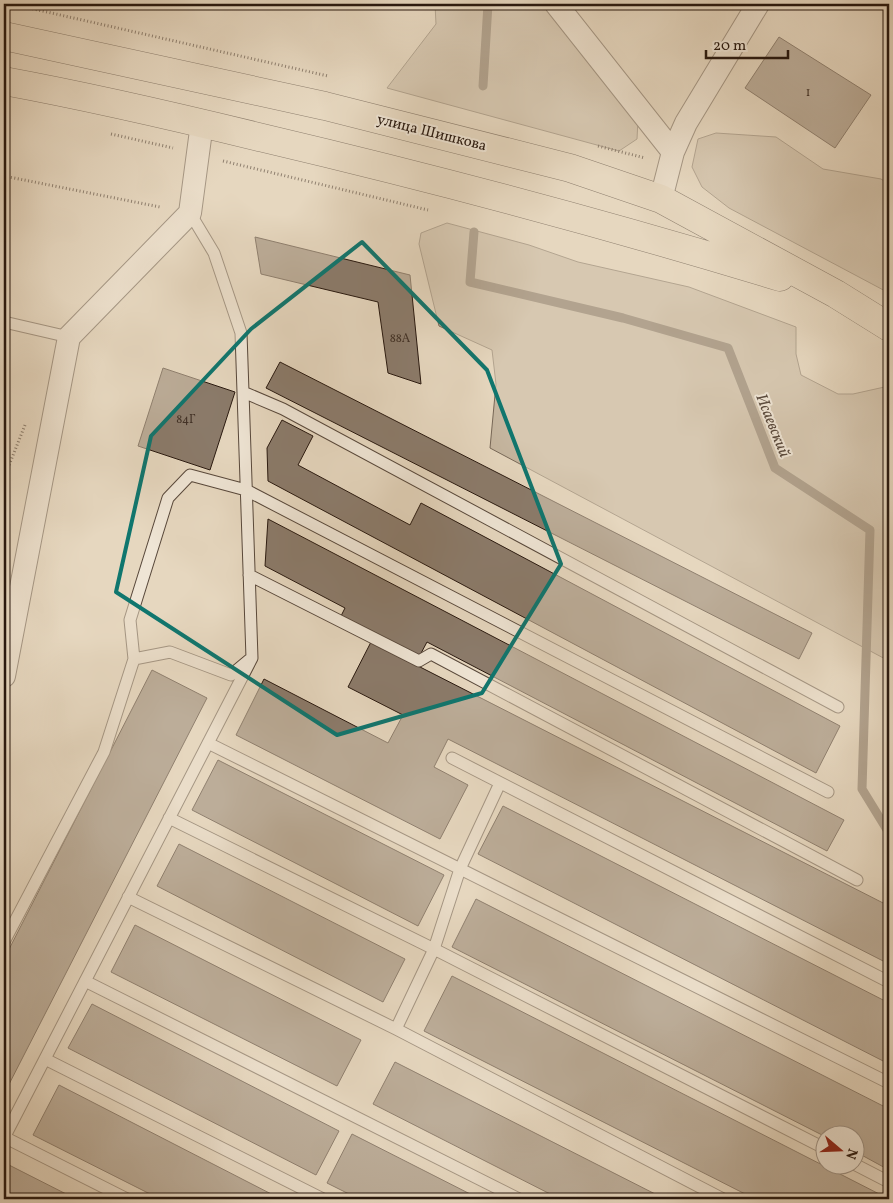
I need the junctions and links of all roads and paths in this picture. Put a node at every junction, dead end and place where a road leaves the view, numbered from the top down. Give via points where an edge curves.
1 (556, 4) edge
2 (758, 4) edge
3 (4, 36) edge
4 (4, 81) edge
5 (202, 123) junction
6 (109, 133) dead end
7 (673, 152) junction
8 (198, 154) junction
9 (4, 176) edge
10 (662, 199) junction
11 (432, 211) dead end
12 (190, 213) junction
13 (836, 294) junction
14 (4, 322) edge
15 (889, 327) edge
16 (69, 337) junction
17 (243, 392) junction
18 (246, 490) junction
19 (249, 574) junction
20 (134, 658) junction
21 (252, 658) junction
22 (4, 676) edge
23 (838, 707) dead end
24 (208, 743) junction
25 (452, 758) dead end
26 (500, 783) junction
27 (828, 792) dead end
28 (169, 818) junction
29 (460, 869) junction
30 (857, 880) dead end
31 (128, 897) junction
32 (4, 942) edge
33 (434, 949) junction
34 (85, 981) junction
35 (889, 982) edge
36 (396, 1029) junction
37 (44, 1059) junction
38 (889, 1083) edge
39 (4, 1137) edge
40 (816, 1145) edge
41 (866, 1170) edge
42 (889, 1182) edge
43 (319, 1198) edge
44 (127, 1199) edge
45 (519, 1199) edge
46 (723, 1199) edge

1 - 7 street
2 - 7 street via 686,123
3 - 10 main road, улица Шишкова via 344,110 570,168
4 - 5 main road, улица Шишкова
5 - 8 street
5 - 13 main road, улица Шишкова via 537,206
6 - 8 path
7 - 10 street
8 - 11 path
8 - 12 street
9 - 12 path
10 - 13 main road, улица Шишкова
12 - 16 street
12 - 17 lane via 214,253 241,333
13 - 15 main road, улица Шишкова
14 - 16 lane
16 - 22 street
17 - 18 lane
17 - 23 lane via 292,414
18 - 19 lane
18 - 20 lane via 190,475 168,498 130,620
18 - 27 lane
19 - 21 lane
19 - 30 lane via 419,661 430,654
20 - 21 lane via 170,652 231,675
20 - 32 lane via 104,752
21 - 24 lane
24 - 28 lane
24 - 29 lane
25 - 26 lane
26 - 29 lane
26 - 35 lane
28 - 31 lane
28 - 33 lane
29 - 33 lane
29 - 38 lane
31 - 34 lane
31 - 36 lane
33 - 36 lane
33 - 40 lane
34 - 37 lane
34 - 45 lane
36 - 46 lane
37 - 39 lane
37 - 43 lane
39 - 44 lane
41 - 42 lane

